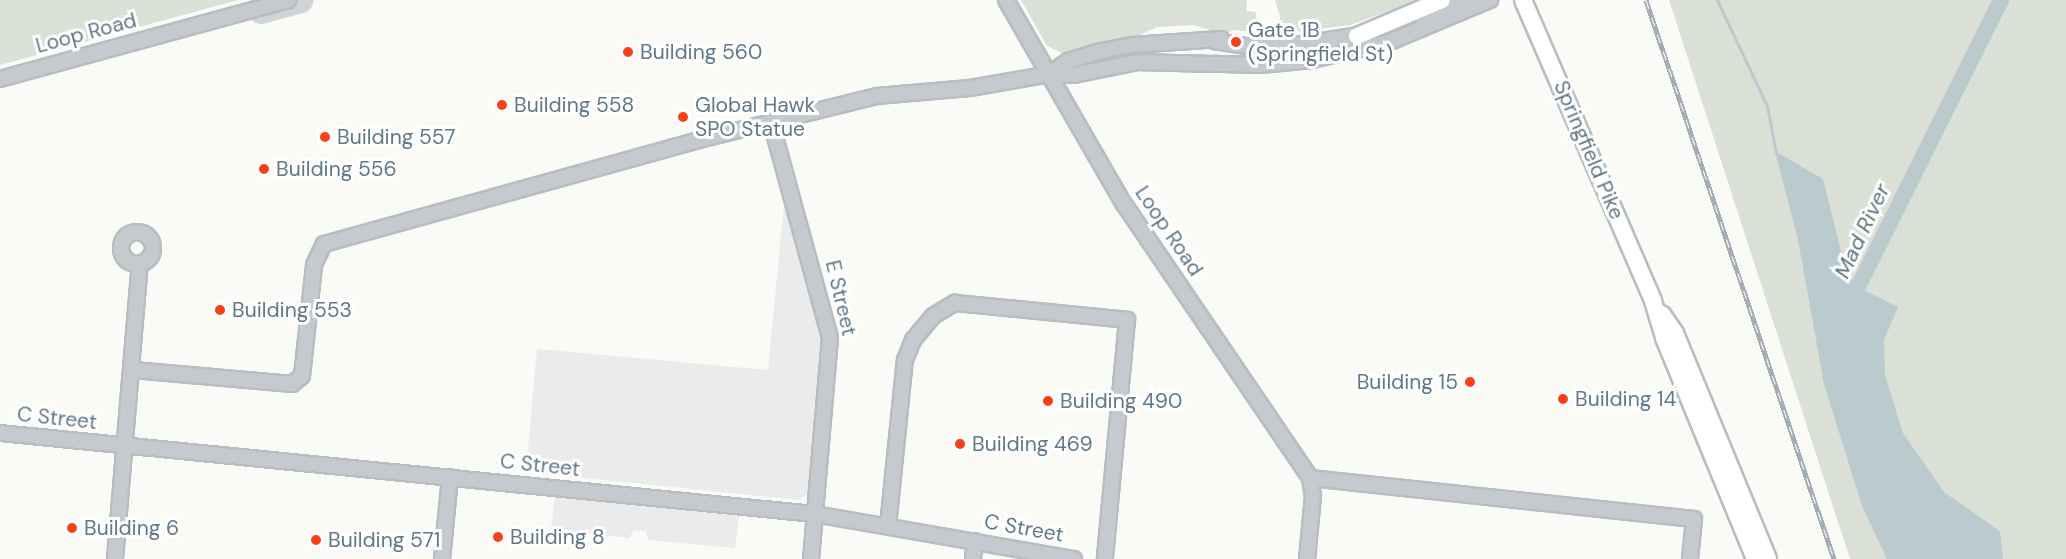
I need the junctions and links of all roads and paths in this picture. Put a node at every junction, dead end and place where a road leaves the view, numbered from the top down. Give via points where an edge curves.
1 (288, 0) edge
2 (1006, 0) edge
3 (1442, 0) edge
4 (1464, 0) edge
5 (1490, 0) edge
6 (1523, 0) edge
7 (1357, 36) junction
8 (1050, 74) junction
9 (0, 79) edge
10 (771, 122) junction
11 (140, 264) dead end
12 (1653, 301) junction
13 (133, 370) junction
14 (0, 434) edge
15 (126, 446) junction
16 (450, 477) junction
17 (1310, 478) junction
18 (815, 514) junction
19 (888, 526) junction
20 (975, 541) junction
21 (115, 559) edge
22 (442, 559) edge
23 (811, 559) edge
24 (974, 559) edge
25 (1074, 559) edge
26 (1105, 559) edge
27 (1307, 559) edge
28 (1690, 559) edge
29 (1755, 559) edge
30 (1768, 559) edge

1 - 9 street, Loop Road
2 - 8 street, Loop Road
3 - 7 main road
4 - 7 street
5 - 8 street via 1387,43 1312,60 1261,65 1158,60 1074,75
6 - 12 main road, Springfield Pike
7 - 8 street via 1303,44 1262,45 1233,38 1112,49 1068,61
8 - 10 street via 970,88 877,96
8 - 17 street, Loop Road via 1137,224
10 - 13 street via 324,244 314,265 302,376 292,384
10 - 18 street, E Street via 830,338
11 - 13 street
12 - 29 main road, Springfield Pike
12 - 30 main road, Springfield Pike via 1675,333
13 - 15 street
14 - 15 street, C Street
15 - 16 street, C Street
15 - 21 street
16 - 18 street, C Street
16 - 22 street
17 - 27 street via 1313,496
17 - 28 street via 1694,519
18 - 19 street, C Street
18 - 23 street, E Street
19 - 20 street, C Street
19 - 26 street via 905,360 913,340 933,315 955,303 1127,320
20 - 24 street
20 - 25 street, C Street

